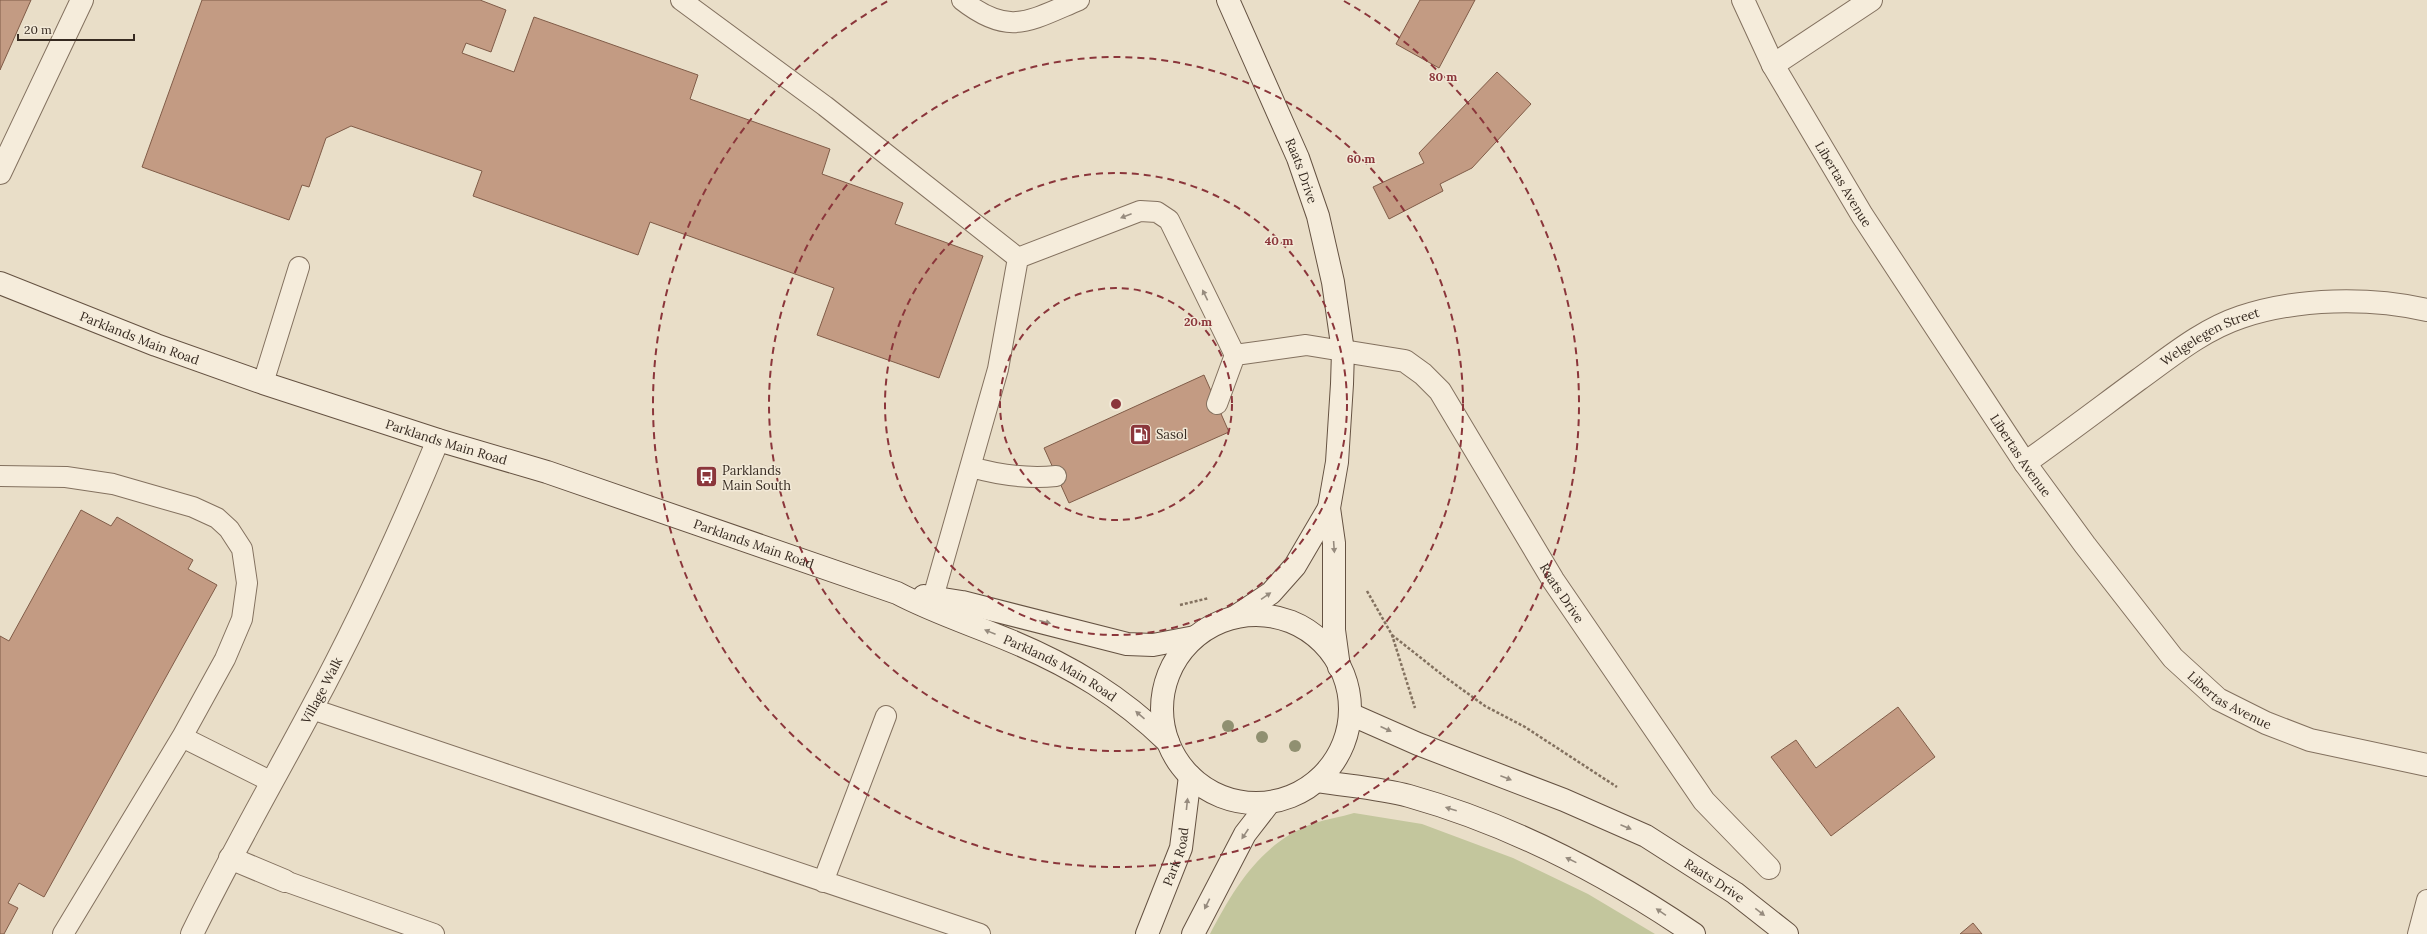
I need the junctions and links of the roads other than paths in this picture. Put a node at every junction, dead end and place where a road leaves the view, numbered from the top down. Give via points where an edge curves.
1 (82, 0) edge
2 (681, 0) edge
3 (962, 0) edge
4 (1078, 0) edge
5 (1228, 0) edge
6 (1743, 0) edge
7 (1871, 0) edge
8 (1773, 65) junction
9 (0, 173) edge
10 (1018, 258) junction
11 (299, 267) dead end
12 (0, 283) edge
13 (2427, 310) edge
14 (1343, 351) junction
15 (1235, 355) junction
16 (263, 383) junction
17 (1217, 404) dead end
18 (438, 440) junction
19 (2025, 463) junction
20 (971, 467) junction
21 (0, 476) edge
22 (1056, 476) dead end
23 (1329, 508) junction
24 (931, 603) junction
25 (1233, 618) junction
26 (1195, 638) junction
27 (1339, 667) junction
28 (312, 709) junction
29 (1350, 714) junction
30 (886, 716) dead end
31 (182, 737) junction
32 (1168, 742) junction
33 (2427, 765) edge
34 (1190, 776) junction
35 (1316, 781) junction
36 (272, 782) junction
37 (1269, 803) junction
38 (230, 858) junction
39 (1769, 868) dead end
40 (285, 881) joint
41 (824, 882) junction
42 (2427, 900) edge
43 (63, 934) edge
44 (192, 934) edge
45 (434, 934) edge
46 (980, 934) edge
47 (1147, 934) edge
48 (1193, 934) edge
49 (1694, 934) edge
50 (1787, 934) edge
51 (2418, 934) edge

1 - 9 street
2 - 10 lane via 825,106
3 - 4 lane via 981,15 1006,22 1033,19
5 - 14 street, Raats Drive via 1298,158 1318,216 1334,282
6 - 8 street, Libertas Avenue
7 - 8 street
8 - 19 street, Libertas Avenue via 1862,215
15 -> 10 lane via 1169,220 1156,212 1140,211
10 - 20 lane via 998,369
11 - 16 lane
12 - 16 street, Parklands Main Road via 156,345
13 - 19 street, Welgelegen Street via 2365,301 2331,302 2293,306 2240,317 2192,340
14 - 15 lane via 1306,345
14 - 23 street, Raats Drive via 1342,413
14 - 39 street, Raats Drive via 1405,361 1440,391 1553,580 1704,801
15 - 17 lane
16 - 18 street, Parklands Main Road
18 - 24 street, Parklands Main Road via 547,472
18 - 28 street, Village Walk via 402,528
19 - 33 street, Libertas Avenue via 2084,545 2173,658 2218,698 2266,723 2310,740
20 - 22 lane via 1023,477
20 - 24 lane
21 - 31 lane via 66,477 113,484 193,507 217,518 229,529 242,549 247,583 242,619 225,660
25 -> 23 street, Raats Drive via 1271,593 1294,566
23 -> 27 street, Raats Drive via 1334,543 1334,630
24 -> 26 street, Parklands Main Road via 976,605 1127,644 1153,646
32 -> 24 street, Parklands Main Road via 1126,704 1076,671
25 - 26 street via 1213,626
25 - 27 street via 1269,617 1294,624 1311,633 1322,643
26 - 32 street via 1179,656 1169,675 1163,703 1163,724
27 - 29 street via 1346,682
28 - 36 street, Village Walk
28 - 41 lane
29 - 35 street via 1343,744 1327,771
29 -> 50 street, Raats Drive via 1418,744 1564,800 1646,836 1735,892
30 - 41 lane
31 - 36 lane
31 - 43 lane
32 - 34 street
34 - 37 street via 1205,788 1229,799 1252,804
47 -> 34 street, Park Road via 1181,848
35 - 37 street via 1288,798
49 -> 35 street via 1606,877 1547,848 1463,813 1407,796
36 - 38 street, Village Walk
37 -> 48 street via 1244,834
38 - 40 street
38 - 44 street, Village Walk
40 - 45 lane
41 - 46 lane
42 - 51 lane

